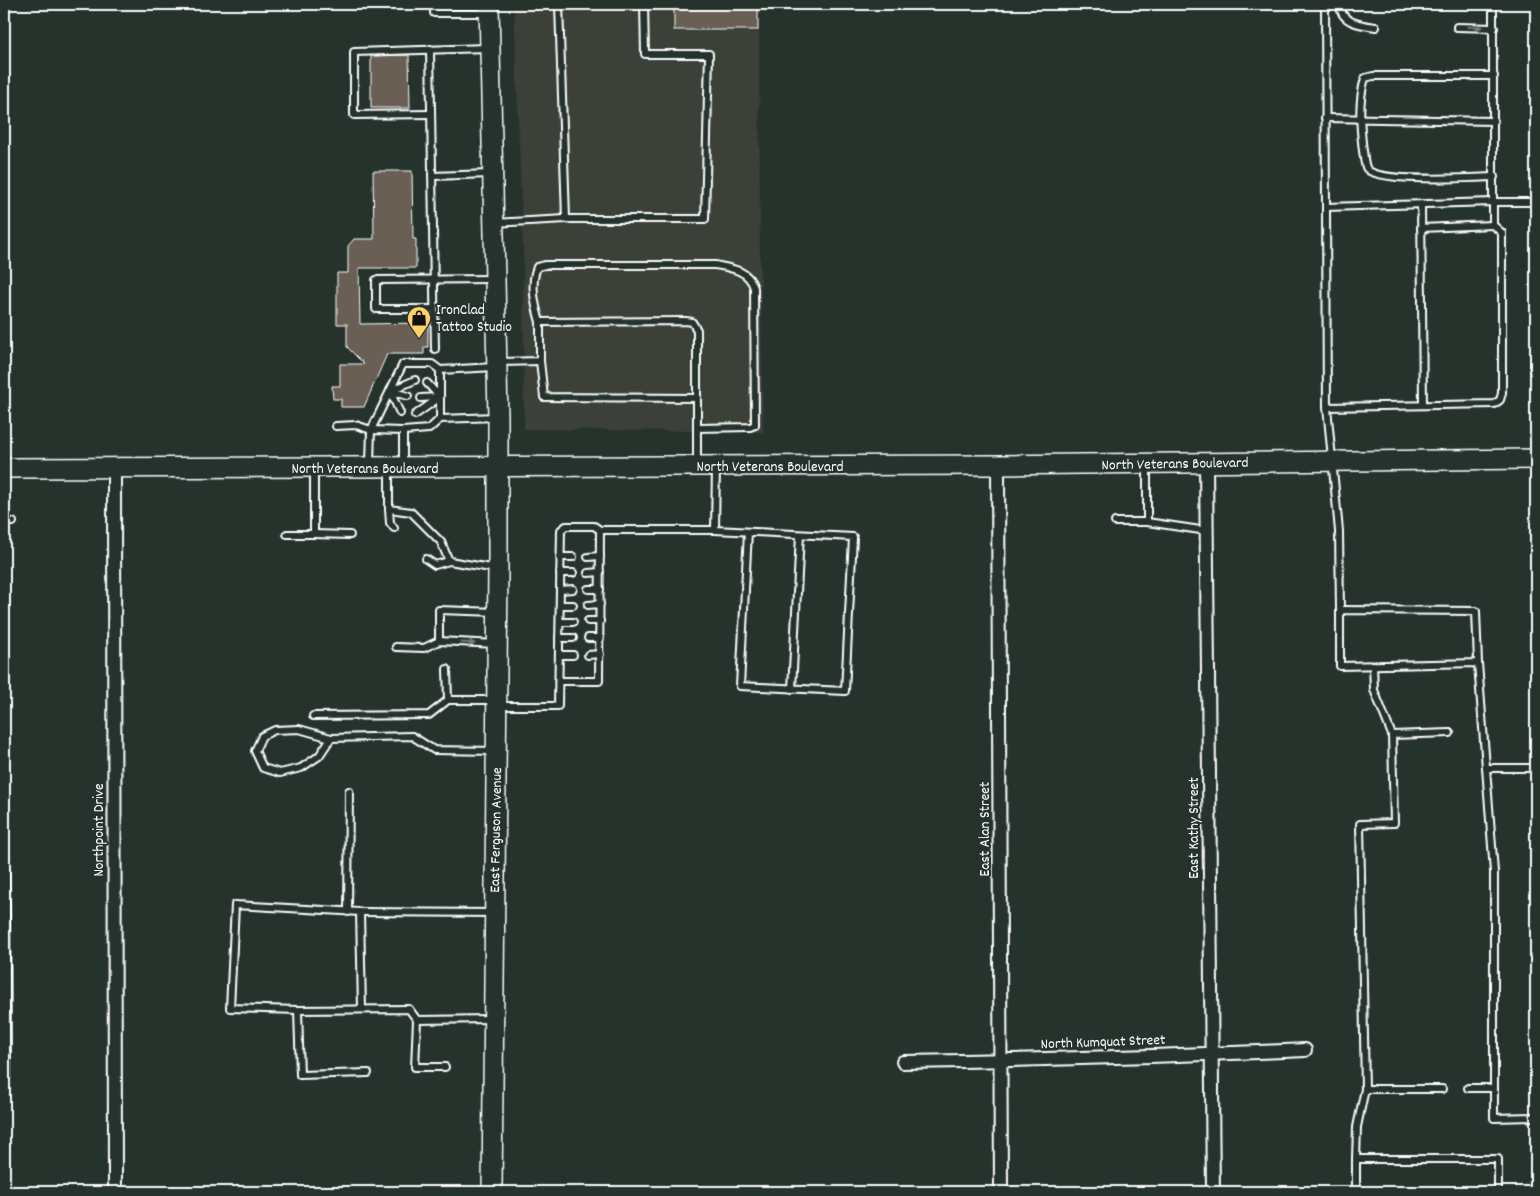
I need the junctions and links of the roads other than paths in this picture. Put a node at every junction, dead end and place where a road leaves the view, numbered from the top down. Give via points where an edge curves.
1 (434, 4) edge
2 (559, 4) edge
3 (644, 4) edge
4 (1325, 4) edge
5 (1340, 4) edge
6 (1493, 4) edge
7 (489, 8) edge
8 (1376, 27) dead end
9 (1456, 27) dead end
10 (1494, 28) junction
11 (490, 48) junction
12 (430, 49) junction
13 (1494, 76) junction
14 (430, 114) junction
15 (1325, 118) junction
16 (1360, 118) junction
17 (1494, 120) junction
18 (492, 174) junction
19 (432, 176) junction
20 (1494, 177) junction
21 (1493, 202) junction
22 (1536, 202) edge
23 (1421, 204) junction
24 (1326, 207) junction
25 (566, 219) junction
26 (494, 223) junction
27 (1493, 225) junction
28 (1421, 228) junction
29 (495, 278) junction
30 (434, 280) junction
31 (434, 309) junction
32 (540, 322) junction
33 (435, 349) dead end
34 (540, 361) junction
35 (497, 365) junction
36 (440, 370) junction
37 (415, 380) dead end
38 (427, 383) dead end
39 (390, 391) junction
40 (408, 396) dead end
41 (440, 397) junction
42 (422, 398) dead end
43 (697, 398) junction
44 (1423, 406) junction
45 (1327, 407) junction
46 (400, 413) dead end
47 (415, 415) dead end
48 (498, 417) junction
49 (440, 419) junction
50 (336, 426) dead end
51 (697, 428) junction
52 (371, 430) junction
53 (404, 431) junction
54 (1536, 459) edge
55 (1333, 461) junction
56 (1206, 463) junction
57 (1147, 464) junction
58 (998, 465) junction
59 (697, 466) junction
60 (716, 466) junction
61 (498, 467) junction
62 (4, 468) edge
63 (314, 468) junction
64 (370, 468) junction
65 (396, 468) junction
66 (114, 469) junction
67 (389, 509) junction
68 (4, 522) edge
69 (13, 522) dead end
70 (1115, 522) dead end
71 (1147, 522) junction
72 (394, 528) dead end
73 (600, 530) junction
74 (715, 530) junction
75 (1207, 531) junction
76 (748, 532) junction
77 (287, 534) dead end
78 (314, 534) junction
79 (350, 535) dead end
80 (800, 535) junction
81 (588, 556) dead end
82 (600, 556) junction
83 (560, 557) junction
84 (573, 557) dead end
85 (426, 559) dead end
86 (449, 561) junction
87 (498, 569) junction
88 (600, 572) junction
89 (560, 573) junction
90 (573, 573) dead end
91 (588, 573) dead end
92 (573, 589) dead end
93 (588, 589) dead end
94 (600, 589) junction
95 (560, 590) junction
96 (588, 604) dead end
97 (600, 604) junction
98 (560, 605) junction
99 (573, 605) dead end
100 (1340, 610) junction
101 (498, 612) junction
102 (600, 621) junction
103 (560, 622) junction
104 (573, 622) dead end
105 (588, 622) dead end
106 (559, 638) junction
107 (573, 638) dead end
108 (588, 638) dead end
109 (600, 638) junction
110 (439, 641) junction
111 (497, 644) junction
112 (396, 647) dead end
113 (600, 654) junction
114 (559, 655) junction
115 (573, 655) dead end
116 (588, 655) dead end
117 (1478, 663) junction
118 (1373, 665) junction
119 (448, 669) dead end
120 (559, 681) junction
121 (792, 689) junction
122 (448, 700) junction
123 (496, 703) junction
124 (313, 716) dead end
125 (1450, 734) dead end
126 (1392, 735) junction
127 (331, 738) junction
128 (496, 751) junction
129 (1486, 768) junction
130 (1536, 768) edge
131 (349, 791) dead end
132 (4, 836) edge
133 (348, 912) junction
134 (360, 912) junction
135 (494, 913) junction
136 (5, 920) edge
137 (362, 1009) junction
138 (298, 1010) junction
139 (493, 1019) junction
140 (417, 1020) junction
141 (1305, 1050) dead end
142 (1211, 1054) junction
143 (1001, 1061) junction
144 (903, 1062) dead end
145 (445, 1067) dead end
146 (368, 1073) dead end
147 (5, 1075) edge
148 (1468, 1088) dead end
149 (1494, 1088) junction
150 (1365, 1089) junction
151 (1442, 1089) dead end
152 (1536, 1117) edge
153 (1356, 1159) junction
154 (115, 1192) edge
155 (492, 1192) edge
156 (1001, 1192) edge
157 (1213, 1192) edge
158 (1356, 1192) edge
159 (1498, 1192) edge

1 - 7 lane via 434,13
2 - 25 lane
3 - 25 lane via 645,54 709,54 705,219
4 - 15 lane
5 - 8 lane via 1340,10 1347,19
6 - 10 lane
7 - 11 main road, East Ferguson Avenue
9 -> 10 lane
10 - 13 lane
11 - 12 lane
11 - 18 main road, East Ferguson Avenue
12 - 14 lane
12 - 14 lane via 354,52 354,116
13 - 16 lane via 1364,78
13 - 17 lane
14 - 19 lane
15 - 16 lane
15 - 24 lane
16 - 17 lane
16 - 20 lane via 1365,162 1373,173 1396,178
17 - 20 lane
18 - 19 lane
18 - 26 main road, East Ferguson Avenue
19 - 30 lane
20 - 21 lane
21 - 22 lane
21 - 23 lane
21 - 27 lane
23 - 24 lane
23 - 28 lane
24 - 45 lane
25 - 26 lane
26 - 29 main road, East Ferguson Avenue
27 - 28 lane
27 - 44 lane via 1502,233 1500,400 1494,404
28 - 44 lane
29 - 30 lane
29 - 35 main road, East Ferguson Avenue
30 - 31 lane
30 - 31 lane via 376,280 376,309
31 - 33 lane
32 - 34 lane
32 - 43 lane via 692,322 698,330
32 - 51 lane via 535,304 534,274 537,267 545,265 715,265 745,274 754,288 756,425
34 - 35 lane
34 - 43 lane via 544,397
35 - 36 lane
35 - 48 main road, East Ferguson Avenue
36 - 39 lane via 432,364 403,364
36 - 41 lane
37 - 39 lane
38 - 41 lane
39 - 40 lane
39 - 46 lane
39 - 52 lane
41 - 42 lane
41 - 47 lane
41 - 49 lane
43 - 51 lane
44 - 45 lane
45 - 55 lane
48 - 49 lane
48 - 61 main road, East Ferguson Avenue
49 - 53 lane via 429,429
50 - 52 lane via 356,425
51 - 59 lane
52 - 53 lane
52 - 64 lane
53 - 65 lane
54 - 55 main road, North Veterans Boulevard
55 - 56 main road, North Veterans Boulevard
55 - 100 lane via 1339,531
56 - 57 main road, North Veterans Boulevard
56 - 75 street, East Kathy Street
57 - 58 main road, North Veterans Boulevard
57 - 71 lane
58 - 60 main road, North Veterans Boulevard
58 - 143 street, East Alan Street
59 - 60 main road, North Veterans Boulevard
59 - 61 main road, North Veterans Boulevard
60 - 74 lane
61 - 65 main road, North Veterans Boulevard
61 - 87 main road, East Ferguson Avenue
62 - 66 main road, North Veterans Boulevard
63 - 64 main road, North Veterans Boulevard
63 - 66 main road, North Veterans Boulevard
63 - 78 lane
64 - 65 main road, North Veterans Boulevard
65 - 67 lane
66 - 154 street, Northpoint Drive
67 - 72 lane via 390,523
67 - 86 lane via 411,512 441,542
68 - 69 lane
70 - 71 lane
71 - 75 lane
73 - 74 lane
73 - 82 lane
73 - 83 lane via 594,526 566,526 561,530
74 - 76 lane
75 - 142 street, East Kathy Street
76 - 80 lane
76 - 121 lane via 740,686
77 - 78 lane
78 - 79 lane
80 - 121 lane
80 - 121 lane via 853,537 846,682 845,691
81 - 82 lane
82 - 88 lane
83 - 84 lane
83 - 89 lane
85 - 86 lane via 435,565
86 - 87 lane
87 - 101 main road, East Ferguson Avenue
88 - 91 lane
88 - 94 lane
89 - 90 lane
89 - 95 lane
92 - 95 lane
93 - 94 lane
94 - 97 lane
95 - 98 lane
96 - 97 lane
97 - 102 lane
98 - 99 lane
98 - 103 lane
100 - 117 lane via 1476,611
100 - 118 lane via 1340,666
101 - 110 lane via 439,610
101 - 111 main road, East Ferguson Avenue
102 - 105 lane
102 - 109 lane
103 - 104 lane
103 - 106 lane
106 - 107 lane
106 - 114 lane
108 - 109 lane
109 - 113 lane
110 -> 111 lane
110 - 112 lane via 424,648
111 - 123 main road, East Ferguson Avenue
113 - 116 lane
113 - 120 lane via 599,681
114 - 115 lane
114 - 120 lane
117 - 118 lane
117 - 129 lane
118 - 126 lane via 1374,690
119 - 122 lane
120 - 123 lane via 558,706
122 - 123 lane
122 - 124 lane via 429,715
123 - 128 main road, East Ferguson Avenue
125 - 126 lane
126 - 150 lane via 1394,823 1360,824
127 - 127 lane via 318,756 301,768 280,773 263,768 255,751 262,736 275,730 300,729
127 - 128 lane via 412,736 434,750
128 - 135 main road, East Ferguson Avenue
129 - 130 lane
129 - 149 lane via 1494,872
131 - 133 lane
132 - 136 lane
133 - 134 lane
133 - 138 lane via 235,905 230,1008
134 - 135 lane
134 - 137 lane
135 - 139 main road, East Ferguson Avenue
136 - 147 lane
137 - 138 lane
137 - 140 lane via 409,1009
138 - 146 lane via 300,1075
139 - 140 lane
139 - 155 main road, East Ferguson Avenue
140 - 145 lane via 415,1067
141 - 142 street, North Kumquat Street
142 - 143 street, North Kumquat Street
142 - 157 street, East Kathy Street
143 - 144 street, North Kumquat Street
143 - 156 street, East Alan Street
148 - 149 lane
149 - 152 lane via 1494,1118
150 - 151 lane
150 - 153 lane via 1356,1127
153 - 158 lane
153 - 159 lane via 1498,1159

